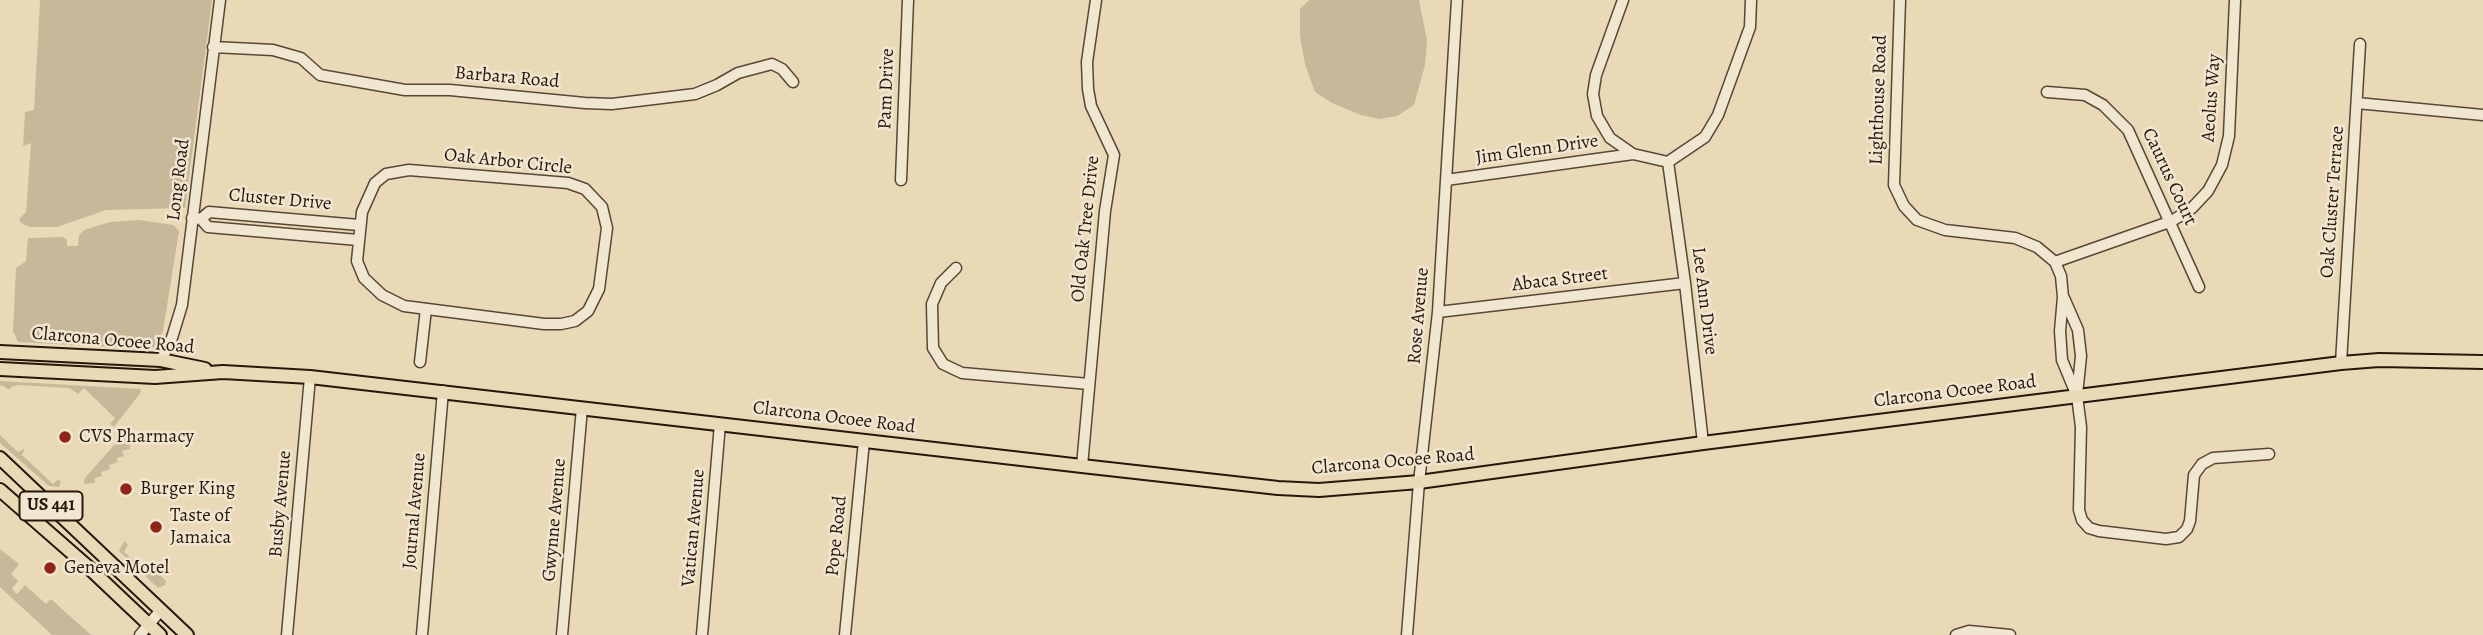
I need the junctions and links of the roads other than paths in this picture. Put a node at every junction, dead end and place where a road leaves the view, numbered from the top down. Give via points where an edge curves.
1 (220, 0) edge
2 (908, 0) edge
3 (1096, 0) edge
4 (1457, 0) edge
5 (1623, 0) edge
6 (1751, 0) edge
7 (1900, 0) edge
8 (2235, 0) edge
9 (2360, 44) dead end
10 (213, 47) junction
11 (793, 82) dead end
12 (2047, 92) dead end
13 (2357, 103) junction
14 (2483, 115) edge
15 (1633, 154) junction
16 (1668, 162) junction
17 (901, 180) dead end
18 (1446, 180) junction
19 (196, 219) junction
20 (2172, 221) junction
21 (359, 225) junction
22 (358, 240) junction
23 (2055, 262) junction
24 (957, 268) dead end
25 (1685, 283) junction
26 (2199, 286) dead end
27 (2063, 297) junction
28 (426, 309) junction
29 (1438, 313) junction
30 (0, 352) edge
31 (161, 360) junction
32 (420, 362) dead end
33 (2483, 362) edge
34 (2341, 363) junction
35 (0, 369) edge
36 (223, 372) junction
37 (83, 373) junction
38 (310, 377) junction
39 (1089, 384) junction
40 (443, 391) junction
41 (2077, 396) junction
42 (582, 408) junction
43 (720, 424) junction
44 (864, 441) junction
45 (1703, 443) junction
46 (2269, 454) dead end
47 (0, 458) edge
48 (1082, 466) junction
49 (1419, 482) junction
50 (0, 490) edge
51 (161, 610) junction
52 (149, 624) junction
53 (139, 635) edge
54 (160, 635) edge
55 (187, 635) edge
56 (288, 635) edge
57 (422, 635) edge
58 (562, 635) edge
59 (702, 635) edge
60 (845, 635) edge
61 (1407, 635) edge
62 (1956, 635) edge
63 (2010, 635) edge

1 - 10 street, Long Road
2 - 17 street, Pam Drive
3 - 39 street, Old Oak Tree Drive via 1088,89 1114,155
4 - 18 street, Rose Avenue
5 - 15 street via 1593,94 1597,116 1610,138
6 - 16 street via 1750,27 1718,115 1705,136
7 - 23 street, Lighthouse Road via 1894,185 1903,206 1917,220 1945,230 2015,238 2037,247
8 - 20 street, Aeolus Way via 2229,136 2222,165 2208,191
9 - 13 street, Oak Cluster Terrace
10 - 11 street, Barbara Road via 273,50 301,58 320,75 405,90 585,103 695,94 737,73 772,64
10 - 19 street, Long Road
12 - 20 street, Caurus Court via 2085,95 2120,121
13 - 14 street
13 - 34 street, Oak Cluster Terrace
15 - 16 street
15 - 18 street, Jim Glenn Drive
16 - 25 street, Lee Ann Drive
18 - 29 street, Rose Avenue
19 - 21 street, Cluster Drive via 209,212
19 - 22 street, Cluster Drive via 208,227
19 - 31 street, Long Road via 182,306
20 - 23 street, Aeolus Way
20 - 26 street, Caurus Court
21 - 22 street, Oak Arbor Circle
21 - 28 street, Oak Arbor Circle via 375,183 386,174 410,170 568,183 584,189 602,206 607,228 599,289 588,312 575,320 544,324
22 - 28 street, Oak Arbor Circle via 357,261 364,278 382,295 404,306
23 - 27 street
24 - 39 street via 941,282 932,304 933,348 943,364 962,373
25 - 29 street, Abaca Street
25 - 45 street, Lee Ann Drive
27 - 41 street via 2062,360
27 - 41 street via 2080,343
28 - 32 street
29 - 49 street, Rose Avenue
30 - 31 main road, Clarcona Ocoee Road
31 - 36 main road, Clarcona Ocoee Road
31 - 37 main road via 144,367
33 - 34 main road, Clarcona Ocoee Road
34 - 41 main road, Clarcona Ocoee Road
35 - 37 main road, Clarcona Ocoee Road
36 - 37 main road, Clarcona Ocoee Road via 155,377
36 - 38 main road, Clarcona Ocoee Road
38 - 40 main road, Clarcona Ocoee Road
38 - 56 street, Busby Avenue
39 - 48 street, Old Oak Tree Drive
40 - 42 main road, Clarcona Ocoee Road
40 - 57 street, Journal Avenue
41 - 45 main road, Clarcona Ocoee Road
41 - 46 street via 2079,510 2089,528 2179,537 2190,521 2194,475 2202,464 2213,458
42 - 43 main road, Clarcona Ocoee Road
42 - 58 street, Gwynne Avenue
43 - 44 main road, Clarcona Ocoee Road
43 - 59 street, Vatican Avenue
44 - 48 main road, Clarcona Ocoee Road
44 - 60 street, Pope Road
45 - 49 main road, Clarcona Ocoee Road
47 - 51 main road, US 441
48 - 49 main road, Clarcona Ocoee Road via 1319,490
49 - 61 street, Rose Avenue
50 - 52 main road, US 441
51 - 52 street
51 - 55 main road, US 441
52 - 53 street
52 - 54 main road, US 441
62 - 63 street via 1969,631

